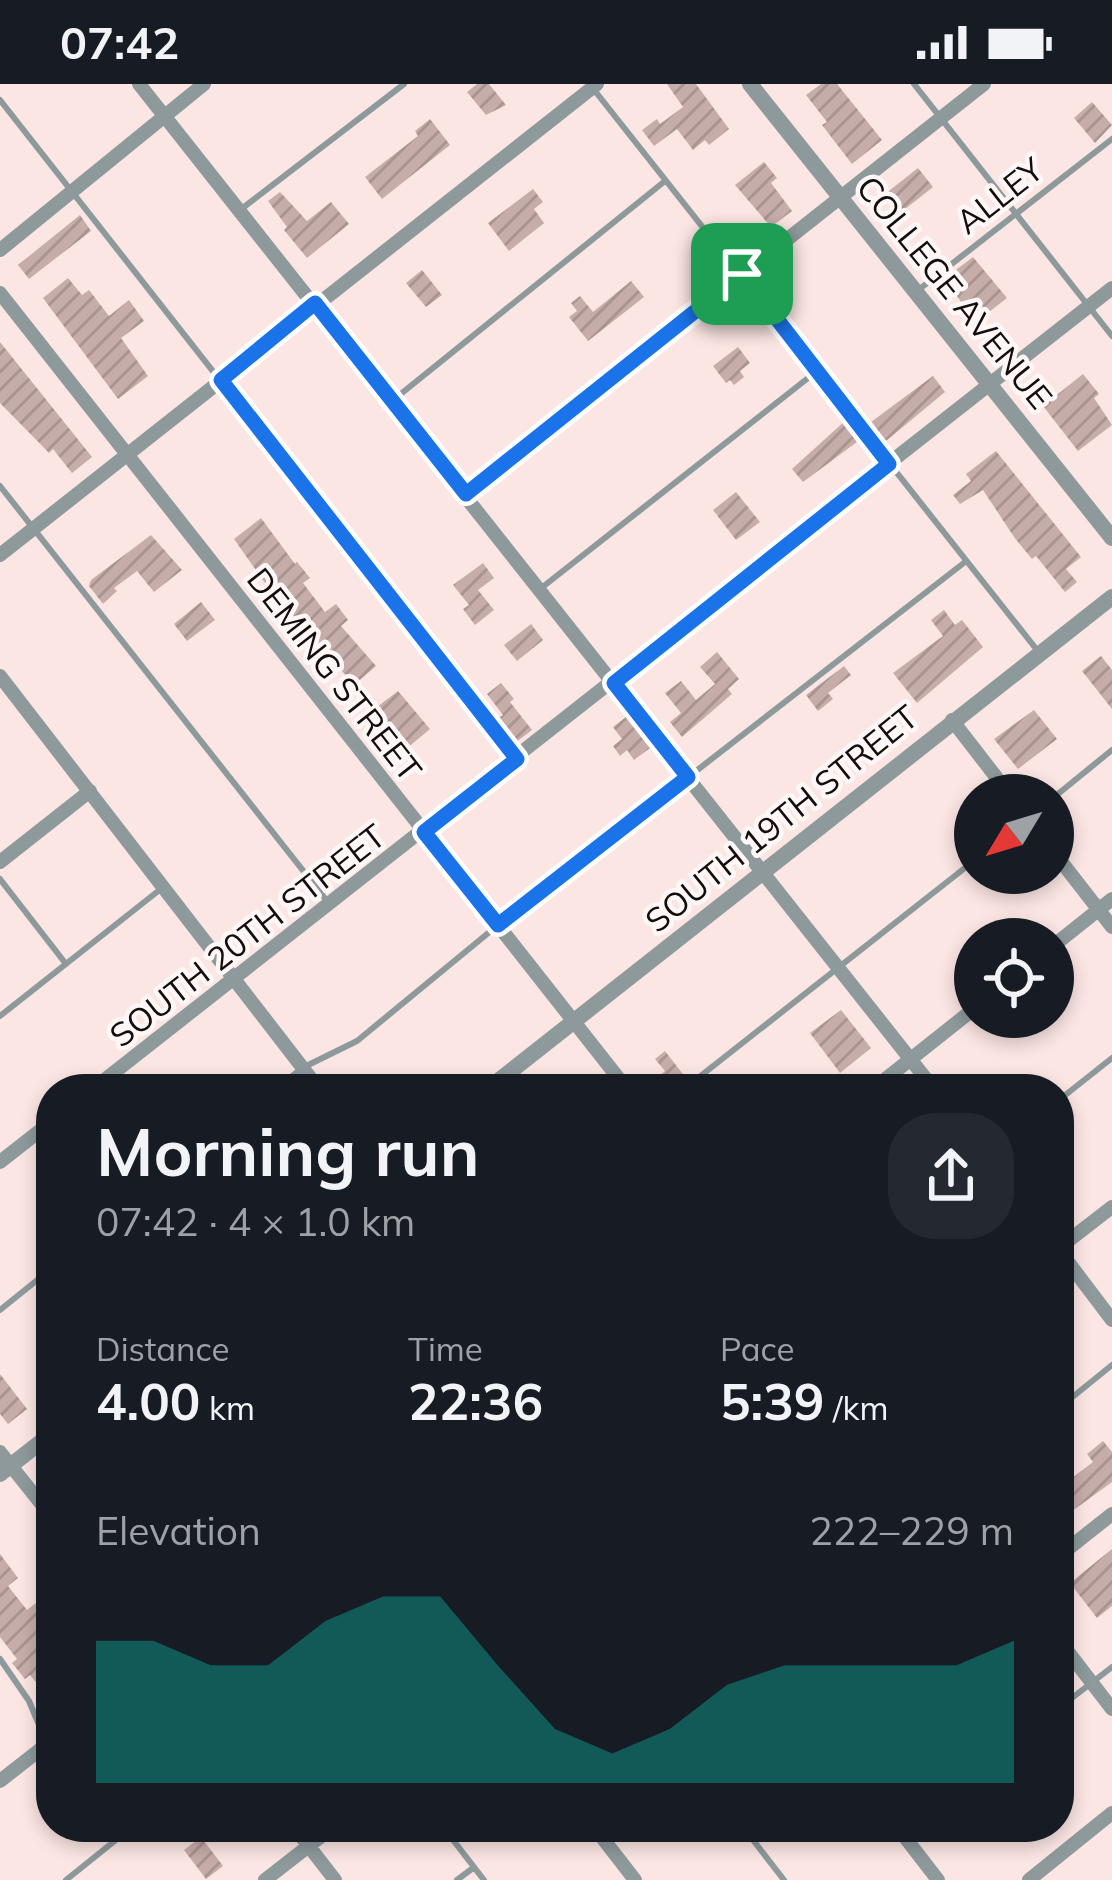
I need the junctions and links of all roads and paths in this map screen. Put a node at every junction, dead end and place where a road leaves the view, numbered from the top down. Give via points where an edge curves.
1 (139, 84) edge
2 (204, 84) edge
3 (404, 84) edge
4 (750, 84) edge
5 (914, 84) edge
6 (984, 84) edge
7 (593, 85) edge
8 (0, 100) edge
9 (163, 116) junction
10 (941, 118) junction
11 (1112, 139) edge
12 (665, 181) junction
13 (72, 191) junction
14 (840, 198) junction
15 (240, 210) junction
16 (1014, 212) junction
17 (0, 250) edge
18 (742, 274) junction
19 (1112, 288) edge
20 (917, 291) junction
21 (0, 292) edge
22 (315, 303) junction
23 (1089, 306) junction
24 (1112, 336) edge
25 (817, 371) junction
26 (221, 380) junction
27 (991, 384) junction
28 (392, 400) junction
29 (129, 454) junction
30 (889, 464) junction
31 (0, 485) edge
32 (466, 494) junction
33 (34, 529) junction
34 (1112, 538) edge
35 (0, 555) edge
36 (965, 562) junction
37 (540, 589) junction
38 (1112, 597) edge
39 (1039, 653) junction
40 (0, 676) edge
41 (614, 683) junction
42 (952, 720) junction
43 (1112, 750) edge
44 (517, 759) junction
45 (994, 774) edge
46 (688, 777) junction
47 (1074, 781) edge
48 (90, 791) junction
49 (424, 832) junction
50 (0, 862) edge
51 (763, 873) junction
52 (954, 877) edge
53 (1074, 878) edge
54 (0, 879) edge
55 (164, 887) junction
56 (1112, 899) edge
57 (330, 904) junction
58 (1099, 910) junction
59 (498, 925) junction
60 (1112, 926) edge
61 (1074, 930) edge
62 (66, 964) junction
63 (838, 968) junction
64 (233, 978) junction
65 (0, 1016) edge
66 (574, 1020) junction
67 (954, 1024) edge
68 (1112, 1058) edge
69 (910, 1059) junction
70 (302, 1068) junction
71 (112, 1074) edge
72 (295, 1074) edge
73 (307, 1074) edge
74 (507, 1074) edge
75 (615, 1074) edge
76 (703, 1074) edge
77 (892, 1074) edge
78 (922, 1074) edge
79 (1074, 1088) edge
80 (36, 1134) edge
81 (0, 1162) edge
82 (1112, 1207) edge
83 (1074, 1237) edge
84 (1074, 1269) edge
85 (36, 1281) edge
86 (0, 1310) edge
87 (1112, 1320) edge
88 (1112, 1365) edge
89 (1074, 1396) edge
90 (36, 1444) edge
91 (4, 1464) edge
92 (36, 1499) edge
93 (1112, 1514) edge
94 (1074, 1544) edge
95 (0, 1659) edge
96 (1074, 1660) edge
97 (1112, 1667) edge
98 (1092, 1683) junction
99 (1074, 1697) edge
100 (1112, 1709) edge
101 (36, 1715) edge
102 (36, 1752) edge
103 (0, 1780) edge
104 (1112, 1813) edge
105 (114, 1842) edge
106 (306, 1842) edge
107 (314, 1842) edge
108 (454, 1842) edge
109 (605, 1842) edge
110 (755, 1842) edge
111 (911, 1842) edge
112 (309, 1846) junction
113 (474, 1867) junction
114 (66, 1880) edge
115 (266, 1880) edge
116 (335, 1880) edge
117 (457, 1880) edge
118 (484, 1880) edge
119 (634, 1880) edge
120 (784, 1880) edge
121 (938, 1880) edge
122 (1029, 1880) edge

1 - 9 street
2 - 9 street
3 - 15 lane
4 - 14 street, COLLEGE AVENUE
5 - 10 lane
6 - 10 street
7 - 12 lane
7 - 22 street
8 - 13 lane
9 - 13 street
9 - 15 street
10 - 14 street
10 - 16 lane
11 - 16 lane, ALLEY
12 - 18 lane
12 - 28 lane
13 - 17 street
13 - 26 lane
14 - 18 street
14 - 20 street, COLLEGE AVENUE
15 - 22 street
16 - 20 lane, ALLEY
16 - 23 lane
18 - 25 lane
18 - 32 street
19 - 23 street, SOUTH 20TH STREET
20 - 27 street, COLLEGE AVENUE
21 - 29 street, DEMING STREET
22 - 26 street
22 - 28 street
23 - 24 lane
23 - 27 street, SOUTH 20TH STREET
25 - 30 lane
25 - 37 lane
26 - 29 street
26 - 44 lane
27 - 30 street, SOUTH 20TH STREET
27 - 34 street, COLLEGE AVENUE
28 - 32 street
29 - 33 street
29 - 49 street, DEMING STREET
30 - 36 lane
30 - 41 street, SOUTH 20TH STREET
31 - 33 lane
32 - 37 street
33 - 35 street
33 - 57 lane
36 - 39 lane
36 - 46 lane
37 - 41 street
38 - 39 street, SOUTH 19TH STREET
39 - 42 street, SOUTH 19TH STREET
40 - 48 street
41 - 44 street, SOUTH 20TH STREET
41 - 46 street
42 - 45 street
42 - 51 street, SOUTH 19TH STREET
43 - 47 lane
44 - 49 street, SOUTH 20TH STREET
46 - 51 street
46 - 59 lane
48 - 50 street
48 - 55 street
49 - 57 street, SOUTH 20TH STREET
49 - 59 street, DEMING STREET
51 - 63 street
51 - 66 street, SOUTH 19TH STREET
52 - 63 lane
53 - 58 street
54 - 62 lane
55 - 62 lane
55 - 64 street
56 - 58 street
57 - 64 street, SOUTH 20TH STREET
58 - 60 street
58 - 61 street
59 - 66 street, DEMING STREET
59 - 70 lane via 357,1041
62 - 65 lane
63 - 69 street
63 - 76 lane
64 - 70 street
64 - 71 street, SOUTH 20TH STREET
66 - 74 street, SOUTH 19TH STREET
66 - 75 street, DEMING STREET
67 - 69 street
68 - 79 lane
69 - 77 street
69 - 78 street
70 - 72 lane
70 - 73 street
80 - 81 street
82 - 83 street
84 - 87 street
85 - 86 lane
88 - 89 lane
90 - 91 street
91 - 92 street
93 - 94 street
95 - 101 lane
96 - 98 street
97 - 98 lane
98 - 99 lane
98 - 100 street
102 - 103 street
104 - 122 street
105 - 114 lane
106 - 112 street
107 - 112 street
108 - 113 lane
109 - 119 street
110 - 120 lane
111 - 121 street
112 - 115 street
112 - 116 street
113 - 117 lane
113 - 118 lane

